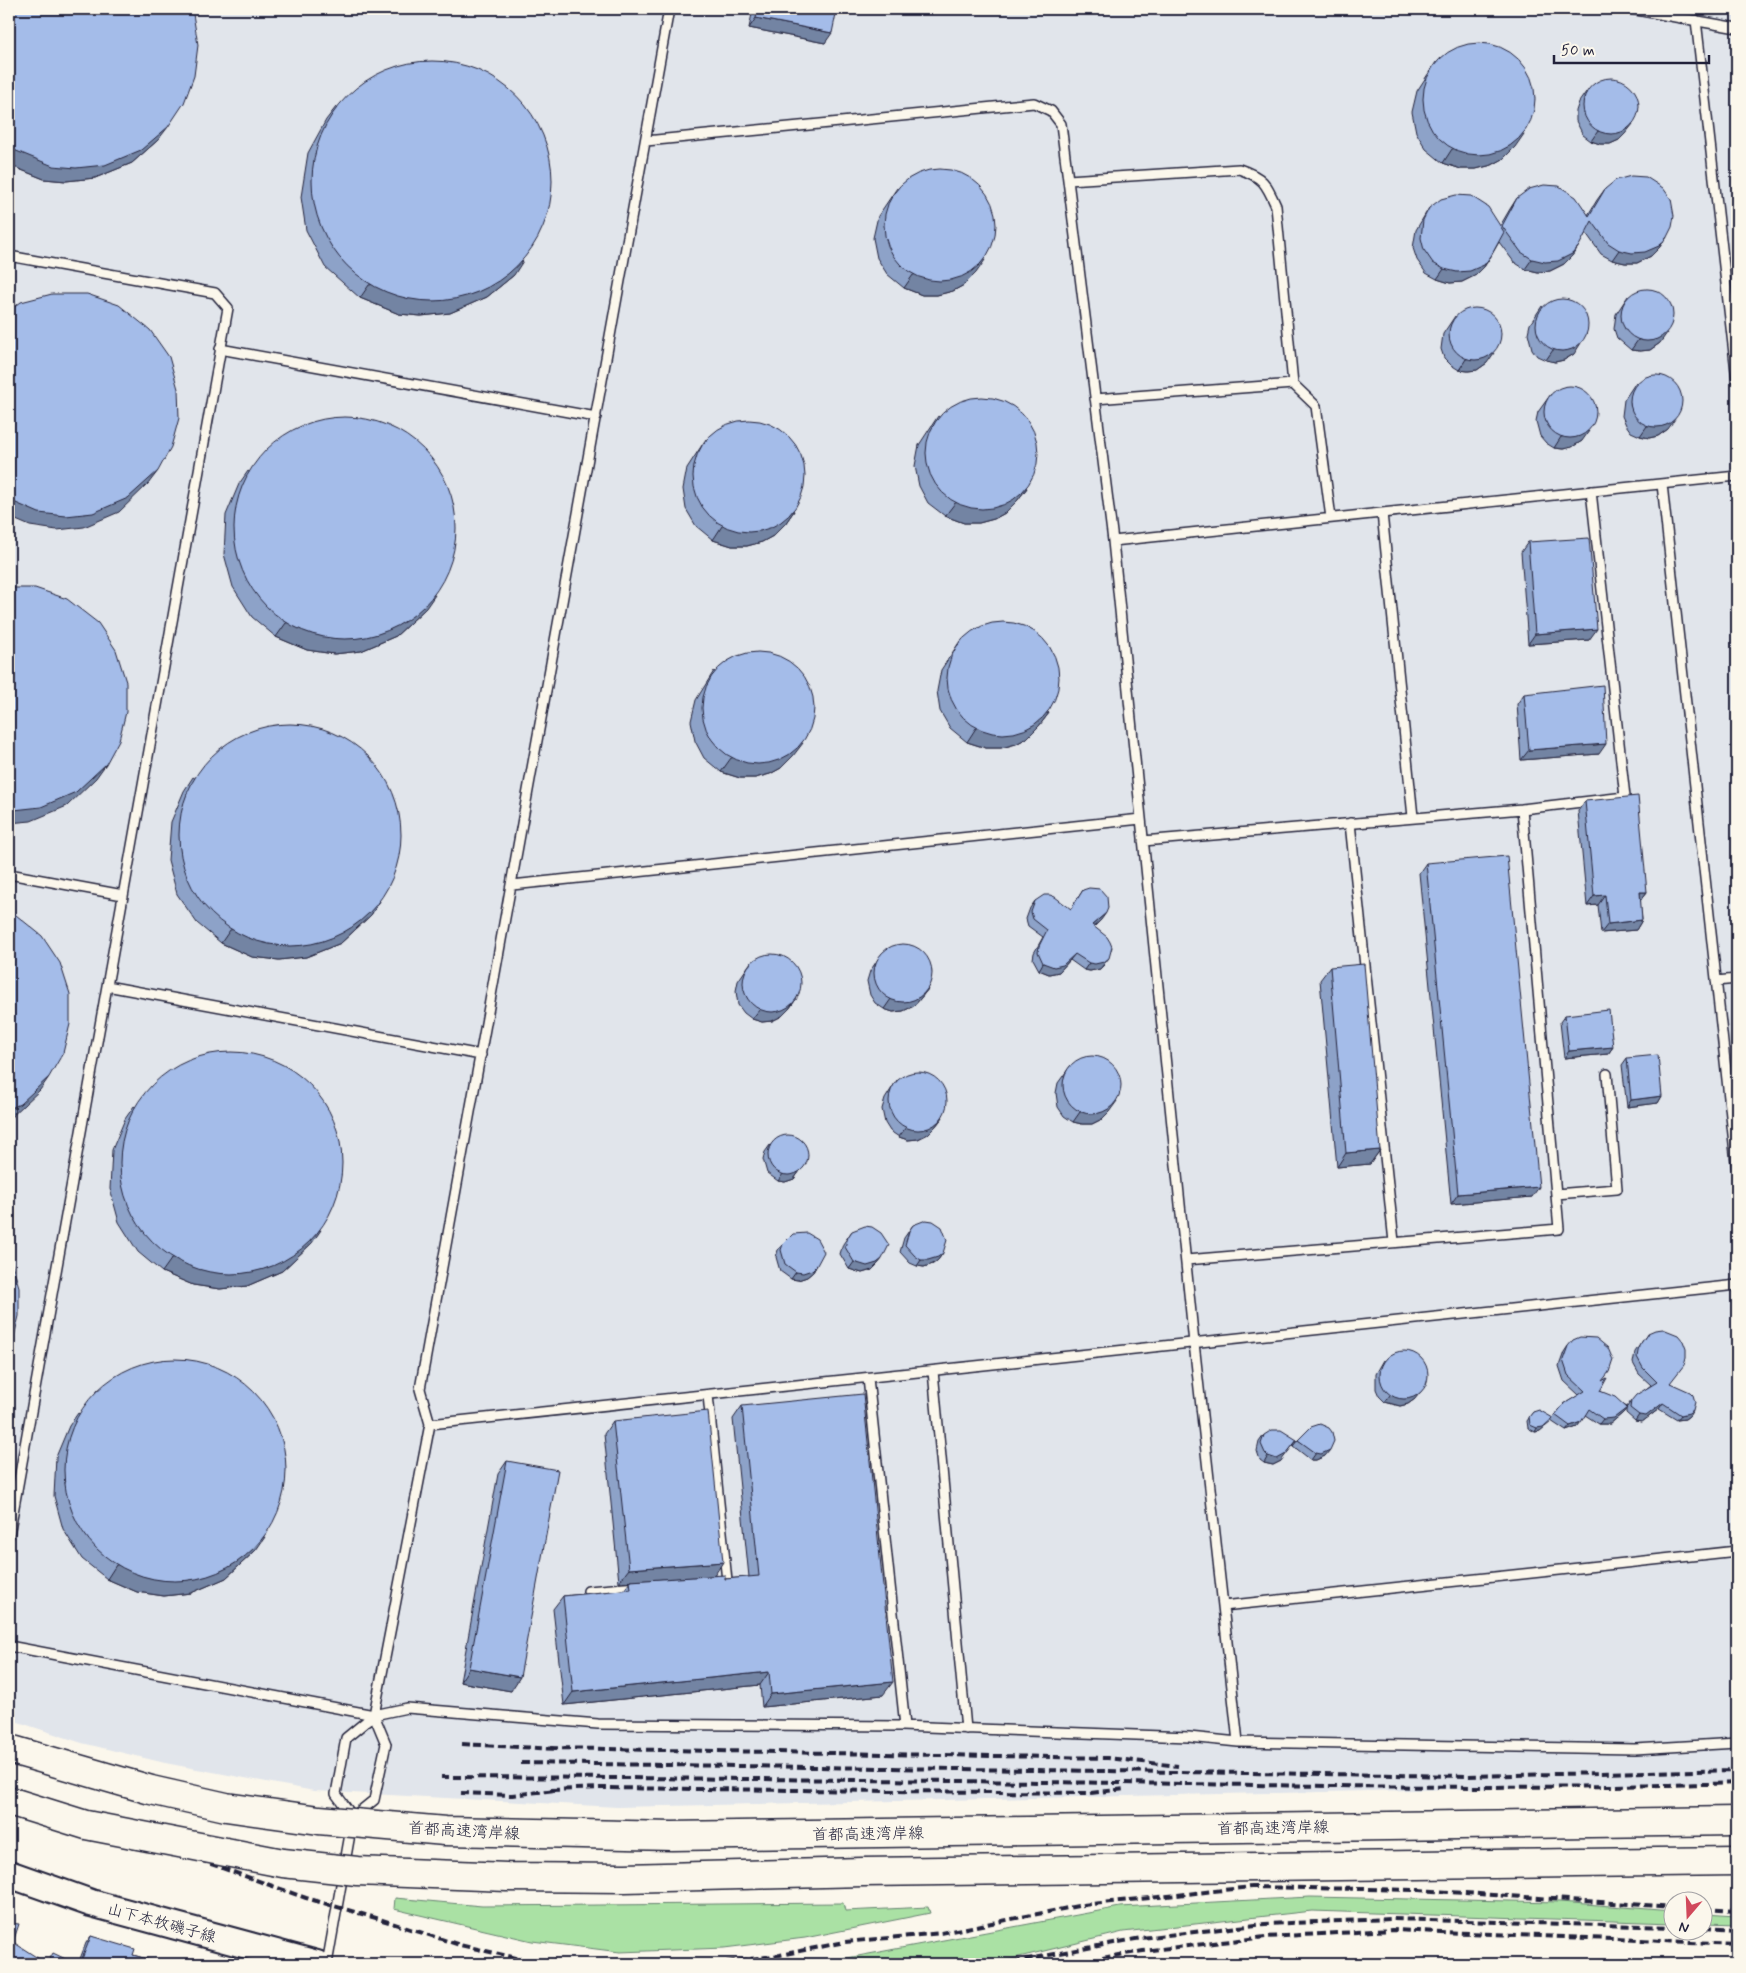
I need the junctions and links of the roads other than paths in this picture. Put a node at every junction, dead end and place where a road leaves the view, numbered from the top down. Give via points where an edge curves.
1 (670, 9) edge
2 (1631, 9) edge
3 (1696, 20) junction
4 (1737, 28) edge
5 (646, 142) junction
6 (1068, 180) junction
7 (9, 256) edge
8 (220, 349) junction
9 (1737, 380) edge
10 (1293, 384) junction
11 (1095, 399) junction
12 (596, 417) junction
13 (1737, 476) edge
14 (1662, 484) junction
15 (1591, 491) junction
16 (1382, 513) junction
17 (1331, 518) junction
18 (1113, 542) junction
19 (1522, 809) junction
20 (1413, 817) junction
21 (1141, 819) junction
22 (1350, 823) junction
23 (1143, 841) junction
24 (9, 874) edge
25 (512, 885) junction
26 (123, 895) junction
27 (1737, 979) edge
28 (1716, 981) junction
29 (107, 986) junction
30 (481, 1055) junction
31 (1607, 1074) dead end
32 (1737, 1171) edge
33 (1556, 1194) junction
34 (1394, 1242) junction
35 (1186, 1260) junction
36 (1737, 1284) edge
37 (1194, 1343) junction
38 (933, 1371) junction
39 (868, 1378) junction
40 (708, 1395) junction
41 (430, 1424) junction
42 (12, 1498) edge
43 (9, 1534) edge
44 (1737, 1551) edge
45 (708, 1582) edge
46 (648, 1586) edge
47 (588, 1591) edge
48 (1223, 1606) junction
49 (9, 1646) edge
50 (374, 1715) junction
51 (905, 1726) junction
52 (966, 1729) junction
53 (1238, 1742) junction
54 (1737, 1743) edge
55 (9, 1749) edge
56 (9, 1801) edge
57 (353, 1817) junction
58 (1737, 1821) edge
59 (1737, 1861) edge
60 (9, 1874) edge
61 (317, 1964) edge
62 (327, 1964) edge

1 - 5 lane
2 - 3 lane
3 - 4 lane
3 - 9 lane
5 - 6 lane via 1034,103 1051,111 1061,124
5 - 12 lane
6 - 10 lane via 1239,169 1257,175 1268,188 1276,206
6 - 11 lane
7 - 8 lane via 215,293 228,308
8 - 12 lane
8 - 26 lane
10 - 11 lane
10 - 17 lane via 1316,406
11 - 18 lane
12 - 25 lane
13 - 14 lane
14 - 15 lane
14 - 28 lane
15 - 16 lane
15 - 19 lane via 1625,797
16 - 17 lane
16 - 20 lane
17 - 18 lane
18 - 21 lane
19 - 20 lane
19 - 33 lane
20 - 22 lane
21 - 23 lane
21 - 25 lane
22 - 23 lane
22 - 34 lane
23 - 35 lane
24 - 26 lane
25 - 30 lane
26 - 29 lane
27 - 28 lane
28 - 32 lane
29 - 30 lane
29 - 42 lane
30 - 41 lane via 420,1389
31 - 33 lane via 1617,1189
33 - 34 lane via 1559,1229
34 - 35 lane
35 - 37 lane
36 - 37 lane
37 - 38 lane
37 - 48 lane
38 - 39 lane
38 - 52 lane
39 - 40 lane
39 - 51 lane
40 - 41 lane
40 - 45 lane via 728,1581
41 - 50 lane
42 - 43 lane
44 - 48 lane
46 - 47 lane
48 - 53 lane
49 - 50 lane
50 - 51 lane via 407,1708 598,1724
50 - 57 lane via 386,1744 374,1800
50 - 57 lane via 346,1738 336,1794
51 - 52 lane
52 - 53 lane via 1189,1737
53 - 54 lane via 1635,1749
55 - 58 highway, 首都高速湾岸線, bridge via 151,1790 226,1807 319,1820 446,1831 672,1836
56 - 59 highway, bridge via 86,1824 283,1863 356,1871 507,1877 625,1878
57 - 62 lane
60 - 61 main road, 山下本牧磯子線 via 91,1902

